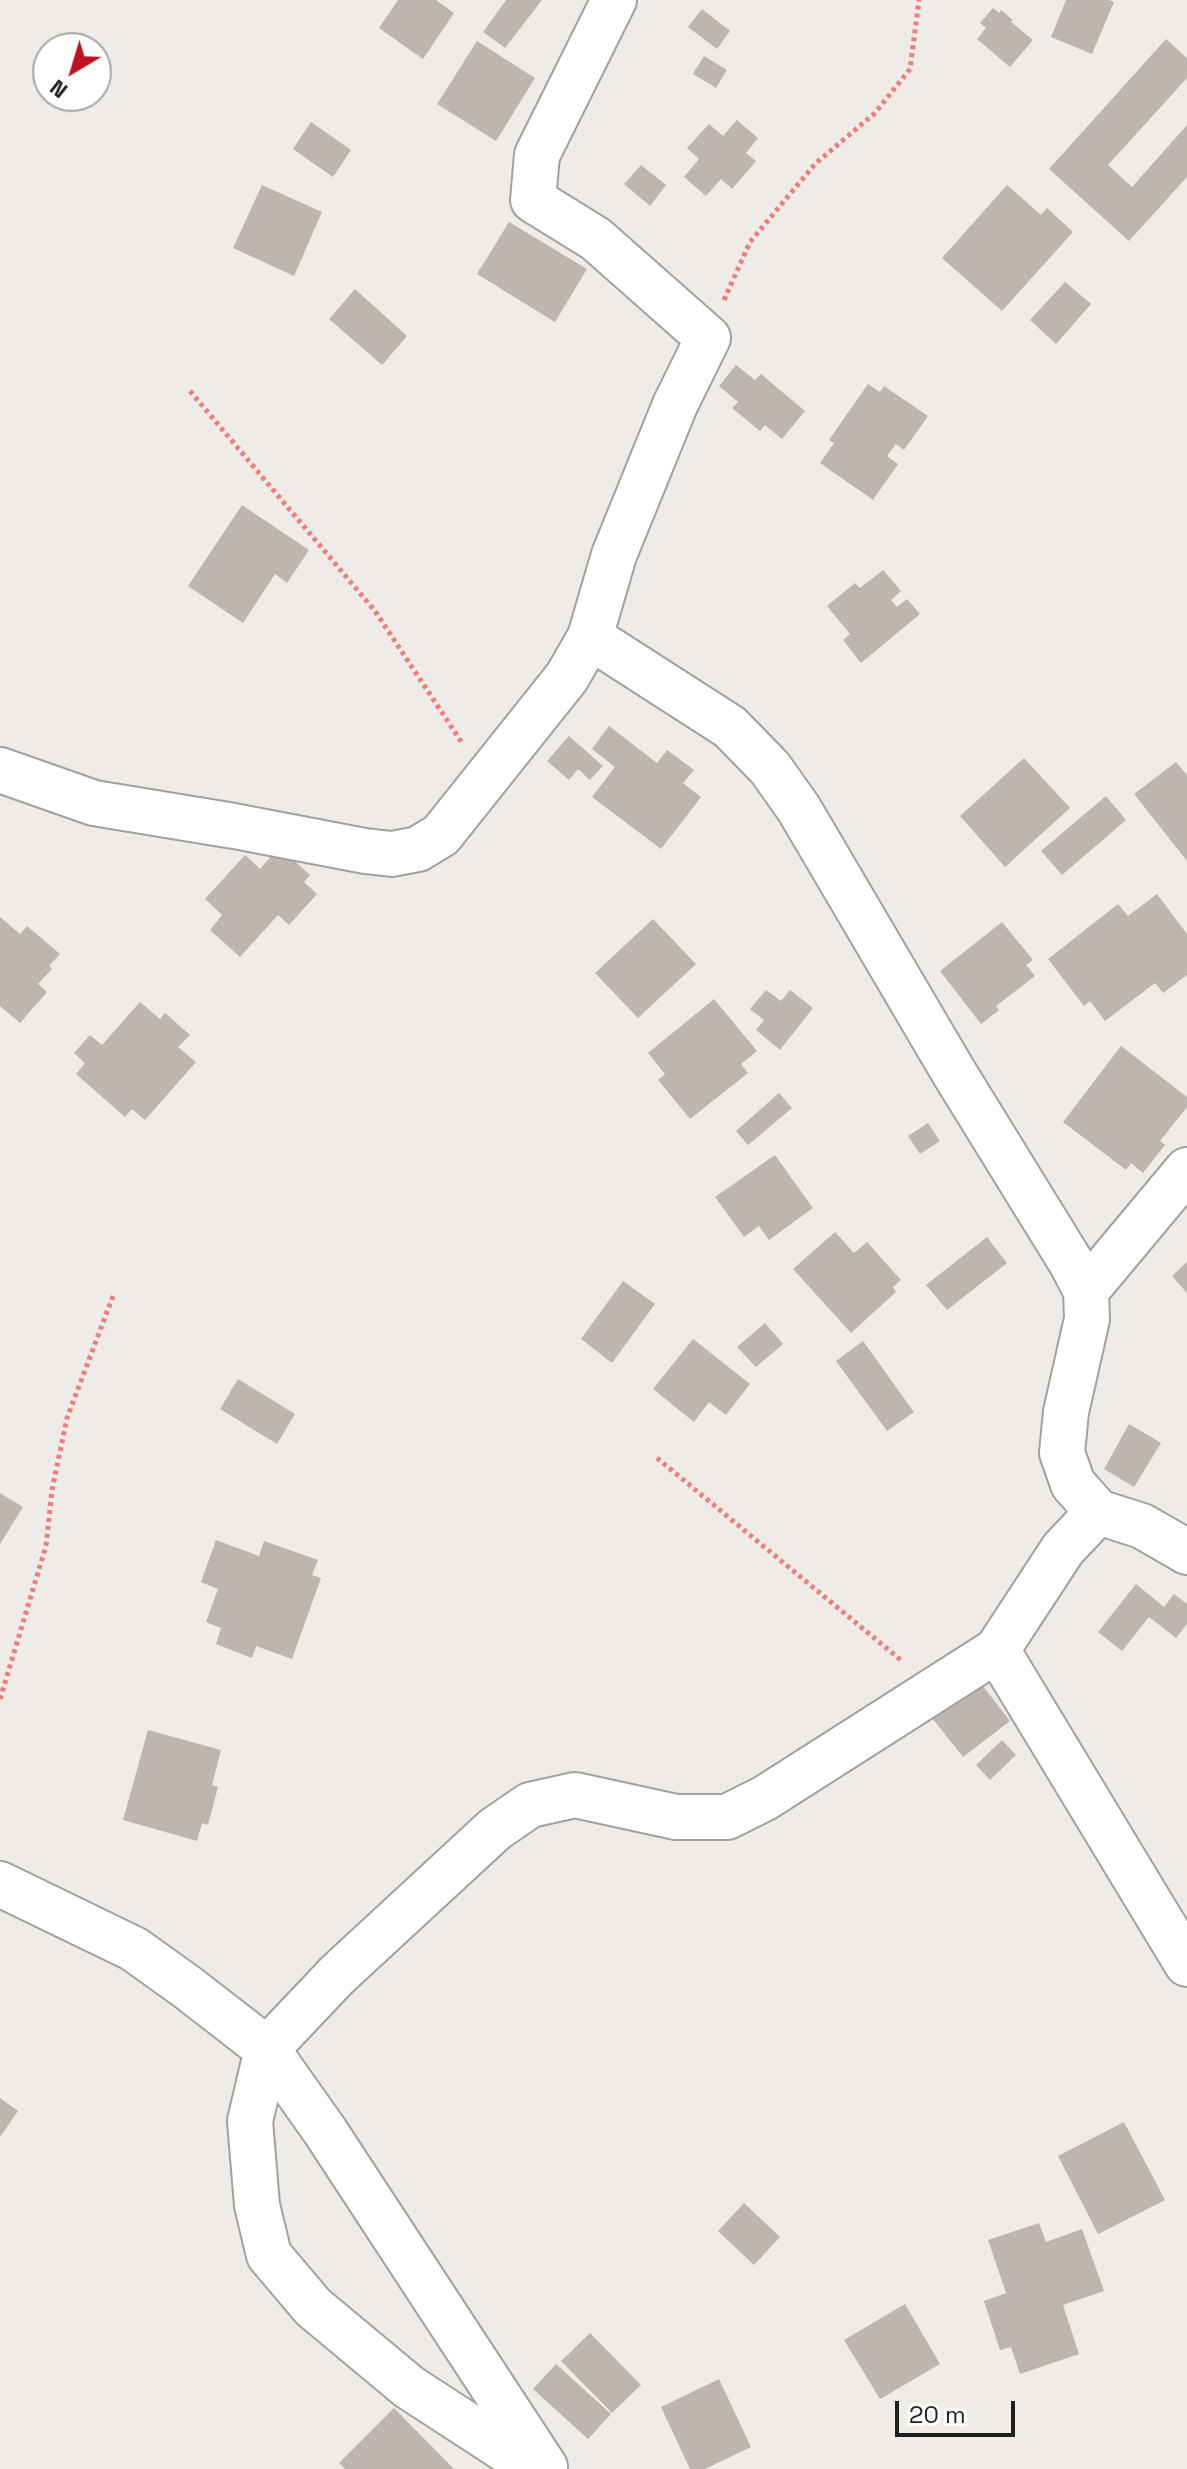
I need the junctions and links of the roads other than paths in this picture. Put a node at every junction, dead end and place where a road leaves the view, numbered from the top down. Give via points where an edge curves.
1 (614, 0) edge
2 (590, 637) junction
3 (0, 770) edge
4 (1187, 1170) edge
5 (1086, 1291) junction
6 (1098, 1512) junction
7 (1187, 1552) edge
8 (997, 1650) junction
9 (0, 1884) edge
10 (1187, 1964) edge
11 (267, 2049) junction
12 (535, 2469) edge
13 (546, 2469) edge

1 - 2 street via 537,155 533,200 596,239 708,338 614,555
2 - 3 street via 567,677 487,780 441,835 418,849 392,854 365,851 94,803
2 - 5 street via 730,727 770,768
4 - 5 street
5 - 6 street via 1087,1319 1062,1453 1073,1484
6 - 7 street via 1142,1526
6 - 8 street via 1063,1549
8 - 10 street
8 - 11 street via 727,1817 676,1817 575,1795 530,1805 495,1829 337,1975
9 - 11 street via 134,1949
11 - 12 street via 250,2121 257,2205 269,2255 313,2307 409,2387
11 - 13 street

